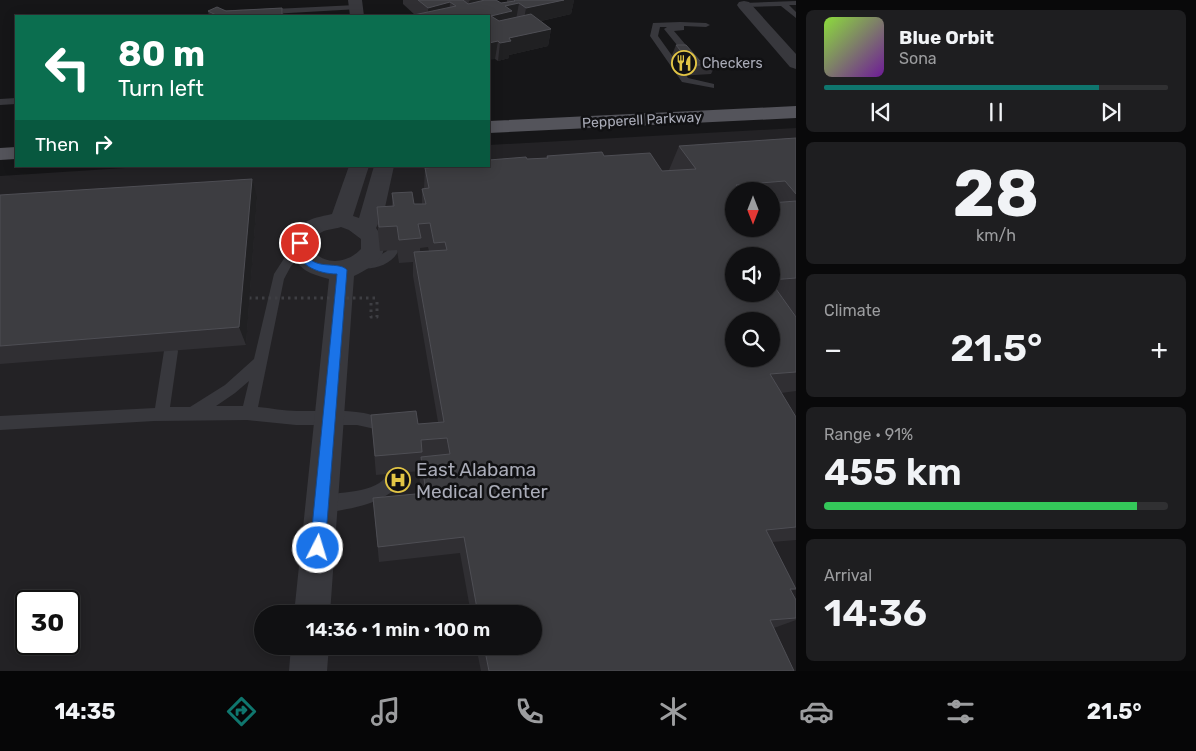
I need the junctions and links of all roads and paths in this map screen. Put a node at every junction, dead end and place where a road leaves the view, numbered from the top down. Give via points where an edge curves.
1 (796, 3) edge
2 (783, 4) junction
3 (744, 5) joint
4 (356, 8) edge
5 (308, 13) edge
6 (244, 15) edge
7 (796, 16) edge
8 (796, 64) edge
9 (713, 86) joint
10 (15, 101) edge
11 (0, 102) edge
12 (796, 112) edge
13 (490, 127) edge
14 (15, 153) edge
15 (0, 154) edge
16 (359, 167) edge
17 (384, 167) edge
18 (341, 220) junction
19 (369, 220) junction
20 (300, 251) junction
21 (350, 267) junction
22 (249, 298) dead end
23 (372, 303) dead end
24 (170, 351) edge
25 (260, 362) junction
26 (192, 413) junction
27 (250, 413) junction
28 (162, 414) junction
29 (329, 419) junction
30 (0, 423) edge
31 (322, 504) junction
32 (313, 605) edge
33 (309, 655) edge
34 (308, 671) edge

1 - 2 lane
2 - 3 lane
2 - 7 lane
3 - 8 street
4 - 5 lane
5 - 6 lane via 254,12
9 - 9 lane via 685,80 654,36 656,25 706,26 668,29
10 - 11 lane
12 - 13 main road, Pepperell Parkway
14 - 15 main road
16 - 18 street
17 - 19 street
18 - 19 street via 358,224
18 - 20 street via 310,229 300,243
19 - 21 street via 372,250
20 - 21 street via 303,258 319,268
20 - 25 lane via 288,258 282,267
21 - 29 street
22 - 23 path, bridge via 377,298 378,317 371,317
24 - 28 lane
25 - 26 lane via 230,389
25 - 27 lane
26 - 27 lane
26 - 28 lane
27 - 29 lane
28 - 30 lane
29 - 31 street
29 - 31 lane via 381,423 396,436 398,472 387,486 363,499
31 - 32 street
33 - 34 street

